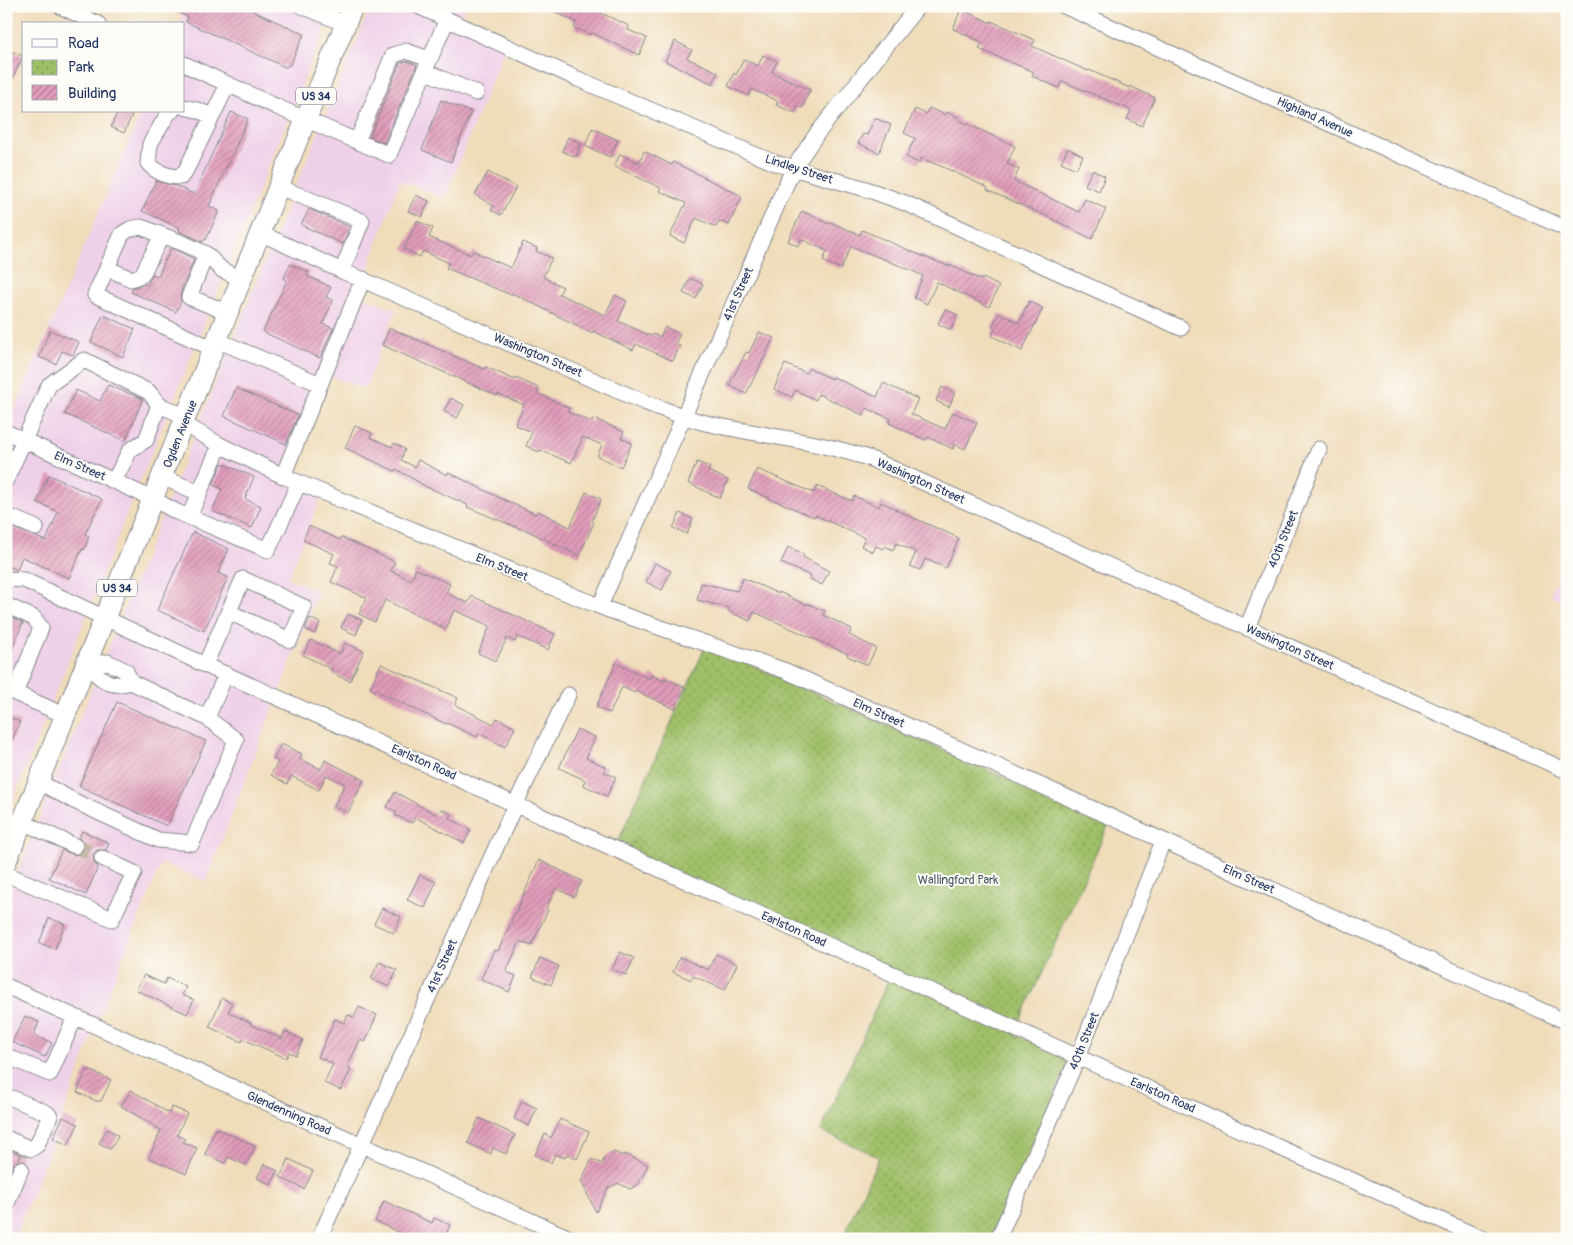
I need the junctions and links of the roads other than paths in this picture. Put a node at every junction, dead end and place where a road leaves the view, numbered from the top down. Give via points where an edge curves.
1 (60, 6) edge
2 (302, 6) edge
3 (418, 6) edge
4 (918, 6) edge
5 (1064, 6) edge
6 (443, 14) edge
7 (350, 15) edge
8 (94, 22) edge
9 (185, 64) edge
10 (427, 65) junction
11 (228, 84) junction
12 (476, 94) dead end
13 (185, 107) edge
14 (169, 112) edge
15 (212, 116) junction
16 (306, 119) junction
17 (357, 142) junction
18 (793, 169) junction
19 (279, 187) junction
20 (1567, 228) edge
21 (260, 233) junction
22 (162, 236) junction
23 (206, 254) junction
24 (107, 268) junction
25 (342, 271) junction
26 (242, 279) junction
27 (363, 280) junction
28 (228, 313) junction
29 (1181, 328) dead end
30 (216, 345) junction
31 (320, 384) junction
32 (159, 405) junction
33 (683, 416) junction
34 (186, 420) junction
35 (6, 432) edge
36 (24, 440) junction
37 (220, 445) junction
38 (1319, 449) dead end
39 (282, 476) junction
40 (162, 477) junction
41 (6, 480) edge
42 (114, 481) junction
43 (299, 483) junction
44 (199, 493) junction
45 (153, 499) junction
46 (6, 516) edge
47 (189, 517) junction
48 (36, 528) dead end
49 (6, 579) edge
50 (6, 605) edge
51 (600, 606) junction
52 (229, 612) junction
53 (105, 618) junction
54 (1248, 628) junction
55 (87, 664) junction
56 (205, 664) junction
57 (226, 674) junction
58 (11, 691) edge
59 (568, 695) dead end
60 (66, 716) junction
61 (207, 718) junction
62 (1567, 771) edge
63 (39, 782) junction
64 (516, 803) junction
65 (22, 822) junction
66 (1163, 841) junction
67 (75, 846) tunnel mouth
68 (102, 858) tunnel mouth
69 (6, 862) edge
70 (6, 874) edge
71 (6, 986) edge
72 (75, 1017) junction
73 (1567, 1022) edge
74 (6, 1056) edge
75 (1078, 1057) junction
76 (12, 1098) dead end
77 (6, 1138) edge
78 (361, 1145) junction
79 (21, 1169) dead end
80 (6, 1206) edge
81 (319, 1239) edge
82 (572, 1239) edge
83 (998, 1239) edge
84 (1483, 1239) edge

1 - 8 street
2 - 7 street
3 - 6 street, Lindley Street
4 - 18 street, 41st Street
5 - 20 street, Highland Avenue
6 - 10 street
6 - 18 street, Lindley Street via 578,79
7 - 16 main road, Ogden Avenue / US 34
9 - 11 street
10 - 12 street
10 - 17 street via 406,51 393,55
10 - 17 street via 389,156
11 - 15 street
11 - 16 street
13 - 15 street
14 - 15 street via 150,144 148,163 171,177 181,177 186,170
16 - 17 street
16 - 19 main road, Ogden Avenue / US 34
18 - 29 street, Lindley Street via 905,203
18 - 33 street, 41st Street
19 - 21 main road, Ogden Avenue / US 34
19 - 25 street via 362,221
21 - 25 street, Washington Street
21 - 26 main road, Ogden Avenue / US 34
22 - 23 street
22 - 24 street via 140,227 130,229 122,234
22 - 24 street via 142,275 131,279
23 - 26 street via 222,270
23 - 28 street via 188,297
24 - 30 street via 95,295
25 - 27 street, Washington Street
26 - 28 main road, Ogden Avenue / US 34
27 - 31 street
27 - 33 street, Washington Street
28 - 30 main road, Ogden Avenue / US 34
30 - 31 street
30 - 34 main road, Ogden Avenue / US 34
31 - 39 street
32 - 34 street, Elm Street
32 - 36 street via 149,392 84,360 49,385
32 - 42 street via 146,440 130,450
33 - 51 street, 41st Street
33 - 54 street, Washington Street via 826,446 871,459
34 - 37 street, Elm Street
34 - 40 main road, Ogden Avenue / US 34
35 - 36 street, Elm Street
36 - 41 street
36 - 42 street, Elm Street
37 - 39 street, Elm Street
37 - 44 street
38 - 54 street, 40th Street
39 - 43 street, Elm Street
40 - 44 street
40 - 45 main road, Ogden Avenue / US 34
42 - 45 street, Elm Street
43 - 47 street, Elm Street via 268,550
43 - 51 street, Elm Street
44 - 47 street
45 - 47 street, Elm Street
45 - 53 main road, Ogden Avenue / US 34
46 - 48 street
49 - 53 street, Earlston Road via 24,580
50 - 58 street via 34,618 41,628
51 - 66 street, Elm Street via 786,671
52 - 52 street via 290,640 304,607 243,579
52 - 56 street
53 - 55 main road, Ogden Avenue / US 34
53 - 56 street, Earlston Road
54 - 62 street, Washington Street
55 - 60 main road, Ogden Avenue / US 34
55 - 61 street via 101,679 120,686 131,682
56 - 57 street, Earlston Road
57 - 61 street
57 - 64 street, Earlston Road
58 - 60 street
59 - 64 street, 41st Street
60 - 63 main road, Ogden Avenue / US 34
61 - 63 street via 236,740 192,843 158,840
63 - 65 main road, Ogden Avenue / US 34
64 - 75 street, Earlston Road
64 - 78 street, 41st Street
65 - 67 street
65 - 69 main road, Ogden Avenue / US 34
66 - 73 street, Elm Street
66 - 75 street, 40th Street
68 - 70 street via 134,873 112,919
71 - 72 street, Glendenning Road
72 - 74 street via 50,1074
72 - 78 street, Glendenning Road
75 - 83 street, 40th Street
75 - 84 street, Earlston Road
76 - 77 street via 50,1116 38,1145 31,1149
78 - 81 street, 41st Street
78 - 82 street, Glendenning Road
79 - 80 street

